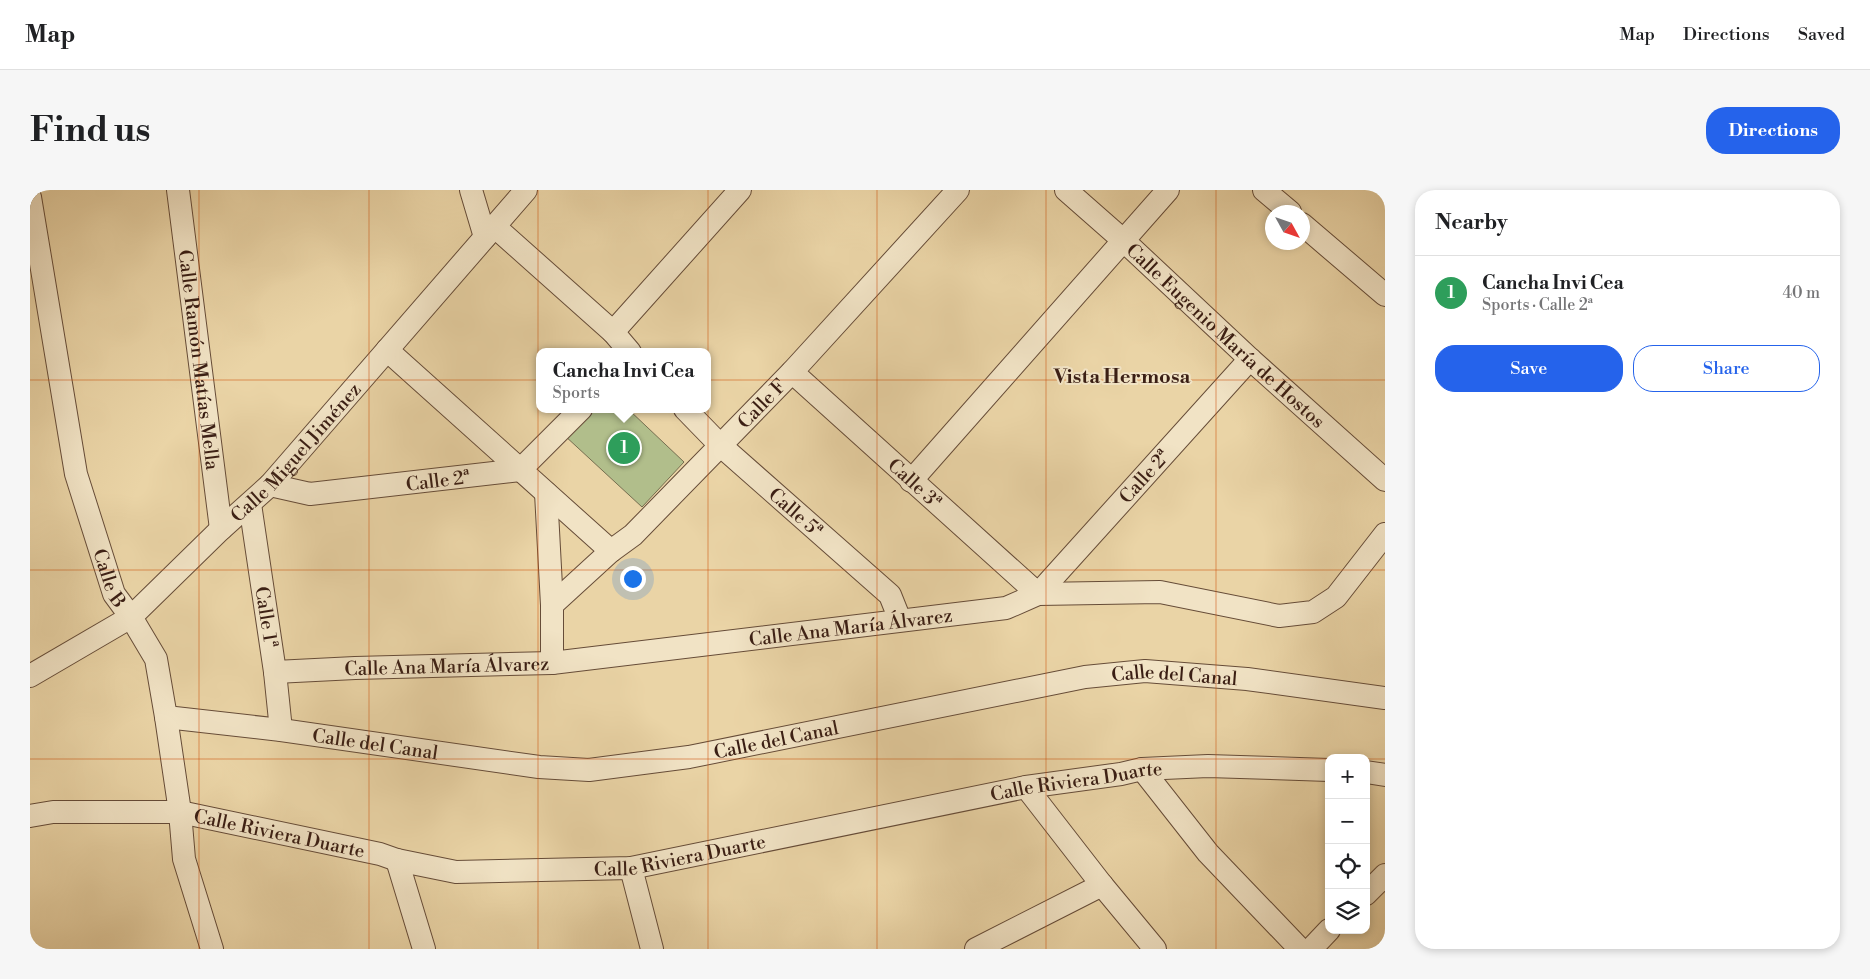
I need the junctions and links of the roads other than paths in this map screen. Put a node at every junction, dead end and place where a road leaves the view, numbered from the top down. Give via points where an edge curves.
1 (178, 190) edge
2 (471, 190) edge
3 (526, 190) edge
4 (740, 190) edge
5 (958, 190) edge
6 (1066, 190) edge
7 (1168, 190) edge
8 (1264, 190) edge
9 (30, 197) edge
10 (1282, 205) edge
11 (1310, 231) edge
12 (490, 232) junction
13 (1124, 241) junction
14 (1385, 295) edge
15 (613, 332) junction
16 (627, 348) edge
17 (387, 350) junction
18 (1250, 359) junction
19 (792, 372) junction
20 (577, 413) edge
21 (689, 413) edge
22 (720, 445) junction
23 (520, 470) junction
24 (1385, 480) edge
25 (912, 481) junction
26 (270, 485) junction
27 (546, 493) junction
28 (250, 504) junction
29 (221, 529) junction
30 (1385, 534) edge
31 (611, 550) junction
32 (1038, 594) junction
33 (552, 604) junction
34 (131, 617) junction
35 (900, 620) junction
36 (552, 662) junction
37 (275, 672) junction
38 (30, 676) edge
39 (1385, 698) edge
40 (166, 717) junction
41 (281, 730) junction
42 (1142, 768) junction
43 (1325, 770) edge
44 (1370, 773) edge
45 (1385, 775) edge
46 (1026, 787) junction
47 (180, 812) junction
48 (30, 816) edge
49 (397, 860) junction
50 (631, 868) junction
51 (1384, 877) edge
52 (1102, 885) junction
53 (1370, 890) edge
54 (1326, 934) edge
55 (212, 949) edge
56 (424, 949) edge
57 (652, 949) edge
58 (976, 949) edge
59 (1155, 949) edge
60 (1300, 949) edge
61 (1310, 949) edge

1 - 29 street, Calle Ramón Matías Mella
2 - 12 street
3 - 12 street, Calle Miguel Jiménez
4 - 15 street
5 - 19 street, Calle F
6 - 13 street, Calle Eugenio María de Hostos
7 - 13 street
8 - 10 street
9 - 34 street, Calle B via 76,474 114,594
11 - 14 street
12 - 15 street
12 - 17 street, Calle Miguel Jiménez
13 - 18 street, Calle Eugenio María de Hostos
13 - 25 street
15 - 16 street
17 - 23 street
17 - 26 street, Calle Miguel Jiménez
18 - 24 street, Calle Eugenio María de Hostos
18 - 32 street, Calle 2ª
19 - 22 street, Calle F
19 - 25 street, Calle 3ª
20 - 23 street
21 - 22 street, Calle 5ª
22 - 31 street, Calle F via 634,535
22 - 35 street, Calle 5ª via 890,595
23 - 26 street, Calle 2ª via 310,494
23 - 27 street
25 - 32 street, Calle 3ª
26 - 28 street, Calle Miguel Jiménez
27 - 31 street
27 - 33 street
28 - 29 street, Calle Miguel Jiménez
28 - 37 street, Calle 1ª
29 - 34 street, Calle Miguel Jiménez
30 - 32 street, Calle Ana María Álvarez via 1336,597 1313,612 1279,616 1160,592
31 - 33 street, Calle F
32 - 35 street, Calle Ana María Álvarez via 1006,608
33 - 36 street
34 - 38 street, Calle Miguel Jiménez
34 - 40 street, Calle B via 156,659
35 - 36 street, Calle Ana María Álvarez
36 - 37 street, Calle Ana María Álvarez
37 - 41 street, Calle 1ª
39 - 41 street, Calle del Canal via 1247,679 1145,671 1085,676 689,757 589,770 539,767
40 - 41 street, Calle del Canal
40 - 47 street, Calle B
42 - 43 street, Calle Riviera Duarte via 1208,766
42 - 46 street, Calle Riviera Duarte via 1121,774
42 - 60 street via 1208,854
44 - 45 street
46 - 50 street, Calle Riviera Duarte
46 - 52 street
47 - 48 street, Calle Riviera Duarte via 53,812
47 - 49 street, Calle Riviera Duarte
47 - 55 street, Calle B via 184,858
49 - 50 street, Calle Riviera Duarte via 456,872
49 - 56 street
50 - 57 street
51 - 53 street
52 - 58 street
52 - 59 street
54 - 61 street

